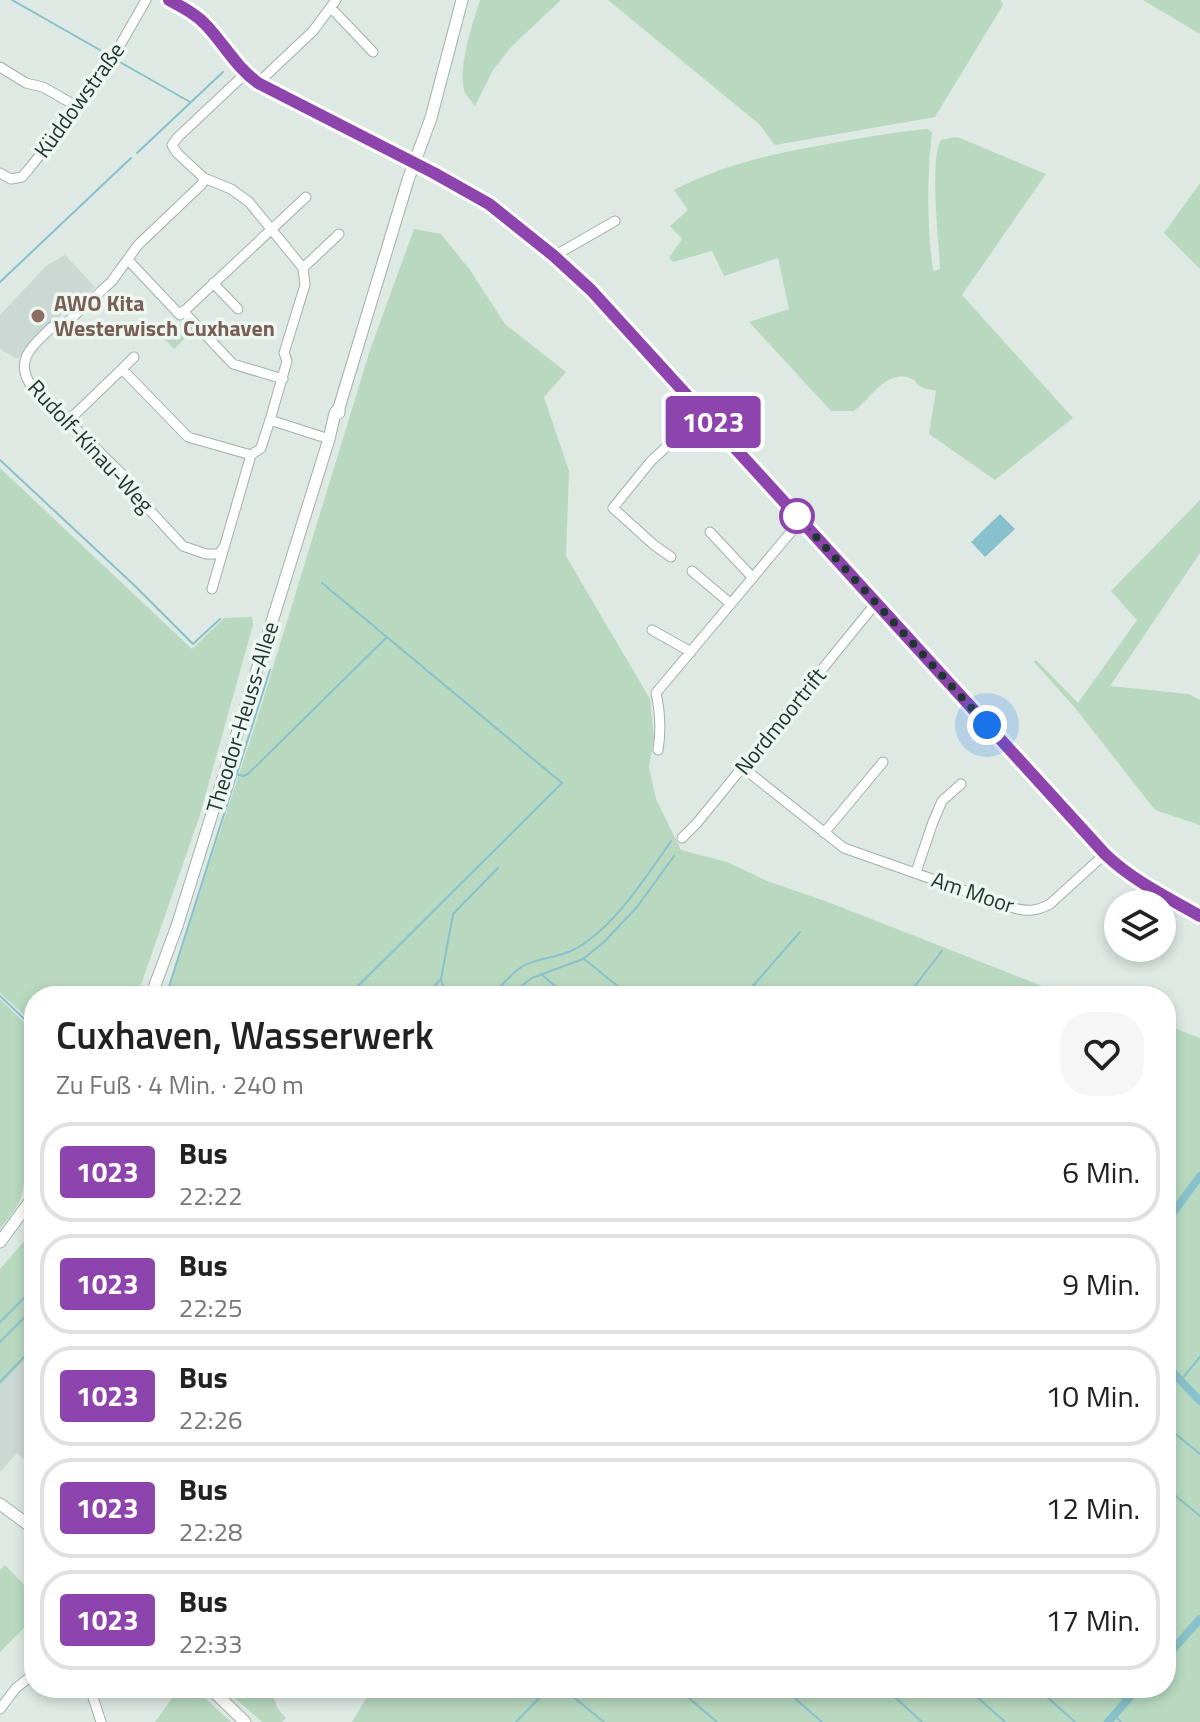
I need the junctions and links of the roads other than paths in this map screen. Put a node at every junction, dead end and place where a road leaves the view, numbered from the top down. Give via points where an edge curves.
1 (146, 0) edge
2 (169, 0) edge
3 (462, 0) edge
4 (333, 4) edge
5 (373, 52) dead end
6 (0, 67) edge
7 (245, 74) junction
8 (258, 83) junction
9 (78, 107) junction
10 (415, 164) junction
11 (0, 173) edge
12 (204, 178) junction
13 (306, 197) dead end
14 (615, 221) dead end
15 (272, 228) junction
16 (339, 234) dead end
17 (554, 256) junction
18 (128, 260) junction
19 (303, 268) junction
20 (213, 283) junction
21 (238, 309) dead end
22 (183, 311) junction
23 (134, 357) dead end
24 (122, 369) junction
25 (283, 379) junction
26 (704, 412) junction
27 (270, 420) junction
28 (68, 421) junction
29 (329, 437) junction
30 (251, 455) junction
31 (801, 520) junction
32 (710, 532) dead end
33 (223, 548) junction
34 (671, 557) dead end
35 (692, 571) dead end
36 (753, 578) junction
37 (212, 589) dead end
38 (876, 603) junction
39 (731, 604) junction
40 (652, 630) dead end
41 (691, 652) junction
42 (658, 750) dead end
43 (883, 762) dead end
44 (742, 767) junction
45 (961, 784) dead end
46 (824, 833) junction
47 (682, 838) dead end
48 (1105, 854) junction
49 (916, 872) junction
50 (1200, 916) edge
51 (155, 986) edge
52 (24, 1210) edge
53 (24, 1220) edge
54 (0, 1242) edge
55 (0, 1250) edge
56 (0, 1504) edge
57 (24, 1522) edge
58 (24, 1682) edge
59 (93, 1698) edge
60 (220, 1698) edge
61 (0, 1709) edge
62 (101, 1722) edge
63 (245, 1722) edge

1 - 9 street, Küddowstraße
2 - 7 street via 206,24
3 - 10 street, Theodor-Heuss-Allee
4 - 5 street
4 - 8 street via 313,31
6 - 9 street
7 - 8 street
7 - 12 street via 172,145
8 - 10 street
9 - 11 street, Küddowstraße via 22,177
10 - 17 street via 489,204
10 - 29 street, Theodor-Heuss-Allee
12 - 15 street via 249,202
12 - 18 street, Rudolf-Kinau-Weg
13 - 15 street
14 - 17 street
15 - 19 street
15 - 20 street
16 - 19 street
17 - 26 street
18 - 22 street via 180,315
18 - 28 street, Rudolf-Kinau-Weg via 63,326 52,327 25,359 30,384
19 - 25 street via 305,285 284,353
20 - 21 street
20 - 22 street
22 - 25 street via 233,364
23 - 24 street
24 - 28 street
24 - 30 street via 188,437
25 - 27 street
26 - 31 street
26 - 34 street via 651,461 613,508
27 - 29 street
27 - 30 street via 261,448
28 - 33 street, Rudolf-Kinau-Weg via 183,546 206,554 219,554
29 - 51 street, Theodor-Heuss-Allee
30 - 33 street
31 - 36 street
31 - 38 street
32 - 36 street
33 - 37 street
35 - 39 street
36 - 39 street
38 - 44 street, Nordmoortrift
38 - 48 street
39 - 41 street
40 - 41 street
41 - 42 street via 656,693
43 - 46 street
44 - 46 street, Am Moor
44 - 47 street, Nordmoortrift
45 - 49 street, Am Moor via 942,801
46 - 49 street, Am Moor via 844,848
48 - 49 street, Am Moor via 1050,904 1029,912
48 - 50 street via 1140,882
52 - 54 street
53 - 55 street
56 - 57 street
58 - 61 street
59 - 62 street
60 - 63 street

